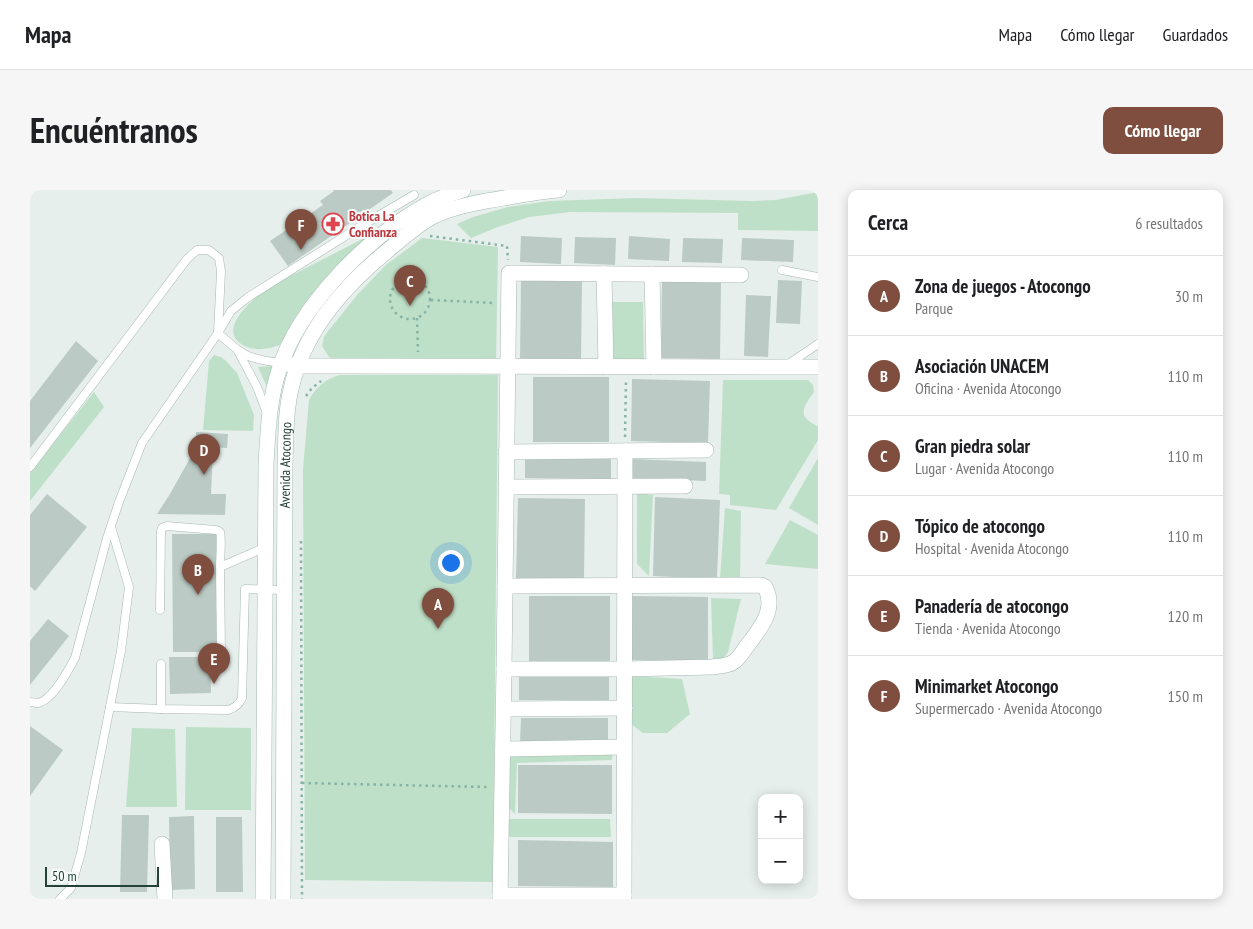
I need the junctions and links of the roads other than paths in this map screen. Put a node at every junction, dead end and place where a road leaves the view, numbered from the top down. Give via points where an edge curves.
1 (463, 190) edge
2 (559, 190) edge
3 (414, 195) dead end
4 (782, 270) dead end
5 (604, 274) junction
6 (652, 274) junction
7 (741, 275) dead end
8 (818, 277) edge
9 (218, 333) junction
10 (818, 344) edge
11 (238, 351) junction
12 (281, 363) junction
13 (298, 366) junction
14 (508, 366) junction
15 (606, 366) junction
16 (654, 367) junction
17 (783, 367) junction
18 (818, 367) edge
19 (269, 418) junction
20 (706, 450) dead end
21 (625, 451) junction
22 (506, 452) junction
23 (30, 467) edge
24 (506, 486) junction
25 (625, 486) junction
26 (685, 486) dead end
27 (111, 526) junction
28 (266, 547) junction
29 (220, 567) junction
30 (505, 586) junction
31 (625, 587) junction
32 (265, 590) junction
33 (285, 590) junction
34 (160, 610) dead end
35 (221, 652) dead end
36 (161, 664) dead end
37 (504, 669) junction
38 (625, 669) junction
39 (30, 702) edge
40 (110, 707) junction
41 (504, 708) junction
42 (625, 708) junction
43 (160, 709) junction
44 (624, 746) junction
45 (503, 750) junction
46 (162, 844) dead end
47 (500, 897) edge
48 (624, 897) edge
49 (60, 899) edge
50 (164, 899) edge
51 (263, 899) edge
52 (283, 899) edge

1 - 12 street, Avenida Atocongo via 428,204 367,247 323,293 304,319
2 - 13 street, Avenida Atocongo via 452,208 417,227 380,256 340,296 311,338
3 - 9 lane via 247,298 231,311
4 - 8 lane
5 - 6 street
5 - 14 street via 509,273
5 - 15 street
6 - 7 street
6 - 16 street
9 - 11 lane
9 - 23 lane via 219,258 209,250 197,250
9 - 27 lane via 142,443
10 - 17 lane
11 - 12 lane via 248,357
11 - 19 lane
12 - 13 street
12 - 19 street, Avenida Atocongo
13 - 14 street
13 - 33 street, Avenida Atocongo via 287,419
14 - 15 street
14 - 22 street
15 - 16 street
16 - 17 street
17 - 18 street
19 - 28 street, Avenida Atocongo
20 - 21 street
21 - 22 street
21 - 25 street
22 - 24 street
24 - 25 street
24 - 30 street
25 - 26 street
25 - 31 street
27 - 39 lane via 75,658 48,698
27 - 40 lane via 129,587
28 - 29 lane
28 - 32 street, Avenida Atocongo
29 - 34 lane via 219,531 164,527
29 - 35 lane
30 - 31 street
30 - 37 street
31 - 38 street
31 - 38 street via 761,585 769,595 769,607 763,625 734,662 725,666
32 - 33 lane
32 - 43 lane via 245,589 240,703 228,710
32 - 51 street, Avenida Atocongo
33 - 52 street, Avenida Atocongo
36 - 43 lane
37 - 38 street
37 - 41 street
38 - 42 street
40 - 43 lane
40 - 49 lane via 81,853 71,888
41 - 42 street
41 - 45 street
42 - 44 street
44 - 45 street
44 - 48 street
45 - 47 street
46 - 50 street
47 - 48 street

